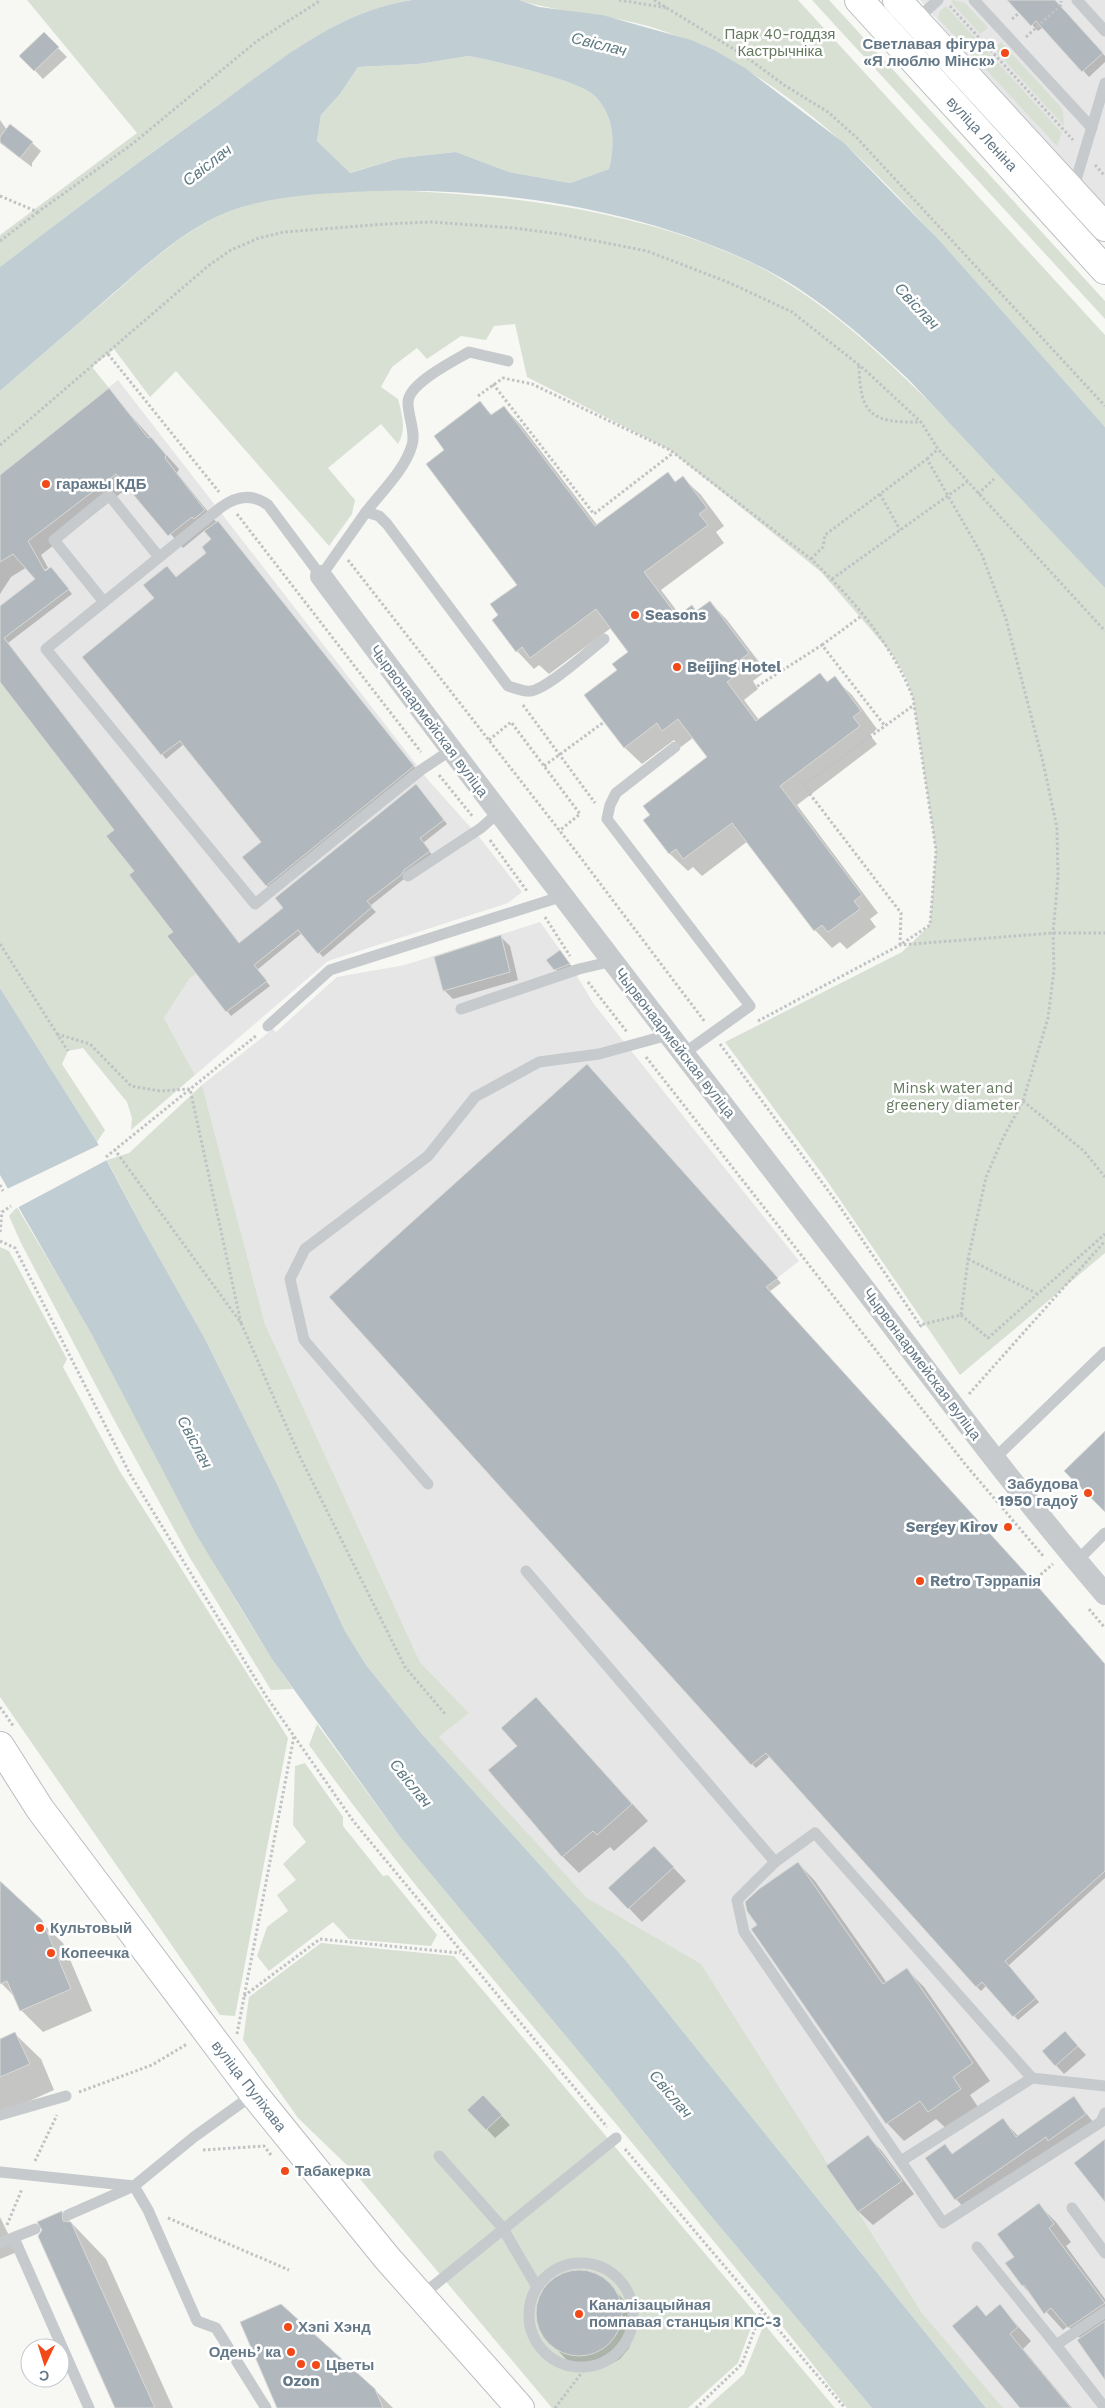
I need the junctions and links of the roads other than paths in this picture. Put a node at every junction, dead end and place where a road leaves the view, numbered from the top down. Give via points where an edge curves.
1 (859, 0) edge
2 (897, 0) edge
3 (974, 0) edge
4 (1077, 0) edge
5 (943, 2) edge
6 (905, 29) junction
7 (1105, 31) edge
8 (1105, 83) edge
9 (1092, 128) junction
10 (1062, 201) junction
11 (1105, 227) edge
12 (1105, 270) edge
13 (508, 361) dead end
14 (366, 512) junction
15 (159, 557) junction
16 (321, 576) junction
17 (104, 602) junction
18 (604, 639) dead end
19 (676, 747) dead end
20 (451, 750) junction
21 (498, 812) junction
22 (408, 876) dead end
23 (563, 896) junction
24 (613, 962) junction
25 (461, 1010) dead end
26 (268, 1026) road end
27 (668, 1035) junction
28 (684, 1054) junction
29 (1105, 1352) edge
30 (994, 1459) junction
31 (428, 1484) dead end
32 (1105, 1533) edge
33 (1077, 1561) junction
34 (526, 1571) dead end
35 (1105, 1594) edge
36 (0, 1746) edge
37 (775, 1862) junction
38 (1032, 2078) junction
39 (1105, 2086) edge
40 (254, 2094) junction
41 (66, 2096) road end
42 (1105, 2113) edge
43 (0, 2115) edge
44 (616, 2138) road end
45 (438, 2156) dead end
46 (901, 2162) junction
47 (0, 2172) edge
48 (134, 2186) junction
49 (1072, 2208) dead end
50 (68, 2215) dead end
51 (502, 2227) junction
52 (35, 2229) dead end
53 (14, 2238) junction
54 (0, 2243) edge
55 (977, 2247) dead end
56 (1105, 2253) edge
57 (537, 2287) junction
58 (422, 2295) junction
59 (1105, 2312) edge
60 (1056, 2345) junction
61 (89, 2408) edge
62 (266, 2408) edge
63 (520, 2408) edge
64 (1105, 2408) edge

1 - 6 street, вуліца Леніна
2 - 6 street, вуліца Леніна
3 - 9 lane
4 - 7 lane
5 - 6 lane
6 - 10 street, вуліца Леніна
8 - 9 lane
9 - 10 lane
10 - 11 street, вуліца Леніна
10 - 12 street, вуліца Леніна
13 - 14 lane via 469,352 433,373 415,390 408,401 413,444 403,464
14 - 16 lane
14 - 18 lane via 379,516 387,524 508,686 532,691 546,684
15 - 16 lane, Чырвонаармейская вуліца via 228,502 246,496 260,499 268,505
15 - 17 lane
15 - 17 lane via 109,495 61,534 54,540
16 - 20 street, Чырвонаармейская вуліца
17 - 20 lane via 46,649 254,904
19 - 28 lane via 616,793 607,819 750,1006
20 - 21 street, Чырвонаармейская вуліца
21 - 22 lane via 481,828
21 - 23 street, Чырвонаармейская вуліца
23 - 24 street, Чырвонаармейская вуліца
23 - 26 lane via 330,970
24 - 25 lane via 579,969
24 - 27 street, Чырвонаармейская вуліца
27 - 28 street, Чырвонаармейская вуліца
27 - 31 lane via 599,1054 539,1062 475,1097 428,1156 305,1249 290,1278 304,1340
28 - 30 street, Чырвонаармейская вуліца
29 - 30 lane
30 - 33 street, Чырвонаармейская вуліца
32 - 33 lane
33 - 35 street, Чырвонаармейская вуліца
34 - 37 lane
36 - 40 street, вуліца Пуліхава via 40,1808
37 - 38 lane via 815,1833
37 - 46 lane via 737,1900 744,1932
38 - 39 lane
38 - 46 lane
40 - 48 lane
40 - 58 street, вуліца Пуліхава via 387,2258
41 - 43 lane
42 - 46 lane via 1101,2122 944,2224
44 - 51 lane
45 - 51 lane
47 - 48 lane
48 - 50 lane
48 - 62 lane via 148,2210 197,2321 216,2328
49 - 56 lane
51 - 57 lane
51 - 58 lane
52 - 53 lane
53 - 54 lane
53 - 61 lane
55 - 60 lane
57 - 57 lane via 564,2265 599,2266 614,2274 626,2288 632,2304 633,2321 628,2338 618,2352 604,2362 586,2367 554,2360 541,2349 529,2319 530,2302
58 - 63 street, вуліца Пуліхава
59 - 60 lane
60 - 64 lane

